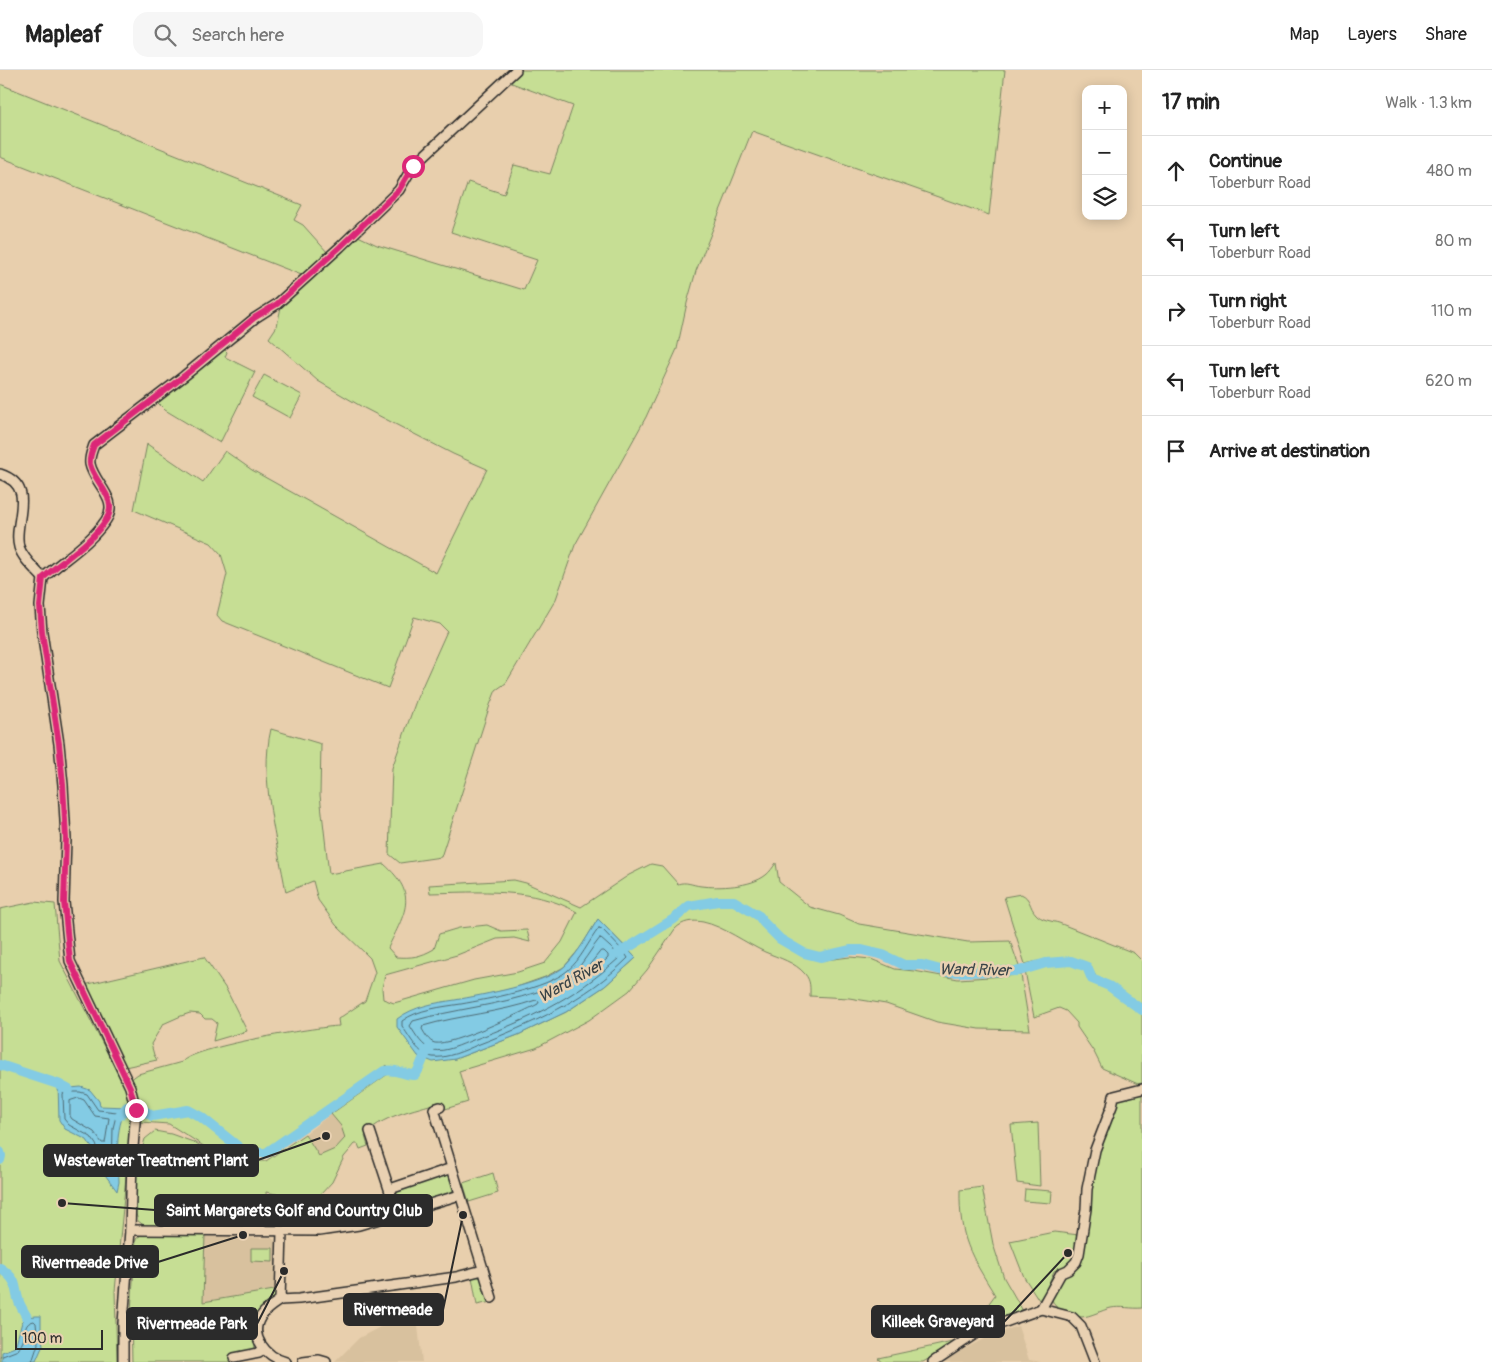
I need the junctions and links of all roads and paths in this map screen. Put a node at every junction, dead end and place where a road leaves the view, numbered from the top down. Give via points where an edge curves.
1 (516, 70) edge
2 (0, 474) edge
3 (43, 578) junction
4 (1142, 1090) edge
5 (440, 1107) dead end
6 (370, 1131) dead end
7 (452, 1168) junction
8 (390, 1190) junction
9 (460, 1195) junction
10 (397, 1213) junction
11 (130, 1230) junction
12 (282, 1232) junction
13 (483, 1270) junction
14 (492, 1298) dead end
15 (280, 1300) junction
16 (1041, 1309) junction
17 (263, 1349) junction
18 (238, 1355) dead end
19 (329, 1361) edge
20 (123, 1362) edge
21 (286, 1362) edge
22 (303, 1362) edge
23 (933, 1362) edge
24 (1095, 1362) edge

1 - 3 street via 413,166 399,190 284,298 254,318 94,445 90,465 108,496 110,511 88,541
2 - 3 street via 18,486 22,507 19,546
3 - 11 street via 42,632 63,784 66,839 64,902 70,961 132,1093 136,1110
4 - 16 street via 1114,1096 1087,1189 1079,1254 1076,1262 1061,1273
5 - 7 street via 434,1109
6 - 8 street
7 - 8 street
7 - 9 street
8 - 10 street
9 - 10 street
9 - 13 street
10 - 12 street via 359,1225
11 - 12 street
11 - 20 street
12 - 15 street
13 - 14 street
13 - 15 street via 456,1277
15 - 17 street via 262,1315 258,1324 258,1338
16 - 23 street via 978,1332
16 - 24 street via 1072,1317 1081,1326
17 - 18 street via 259,1354
17 - 21 street
19 - 22 street

